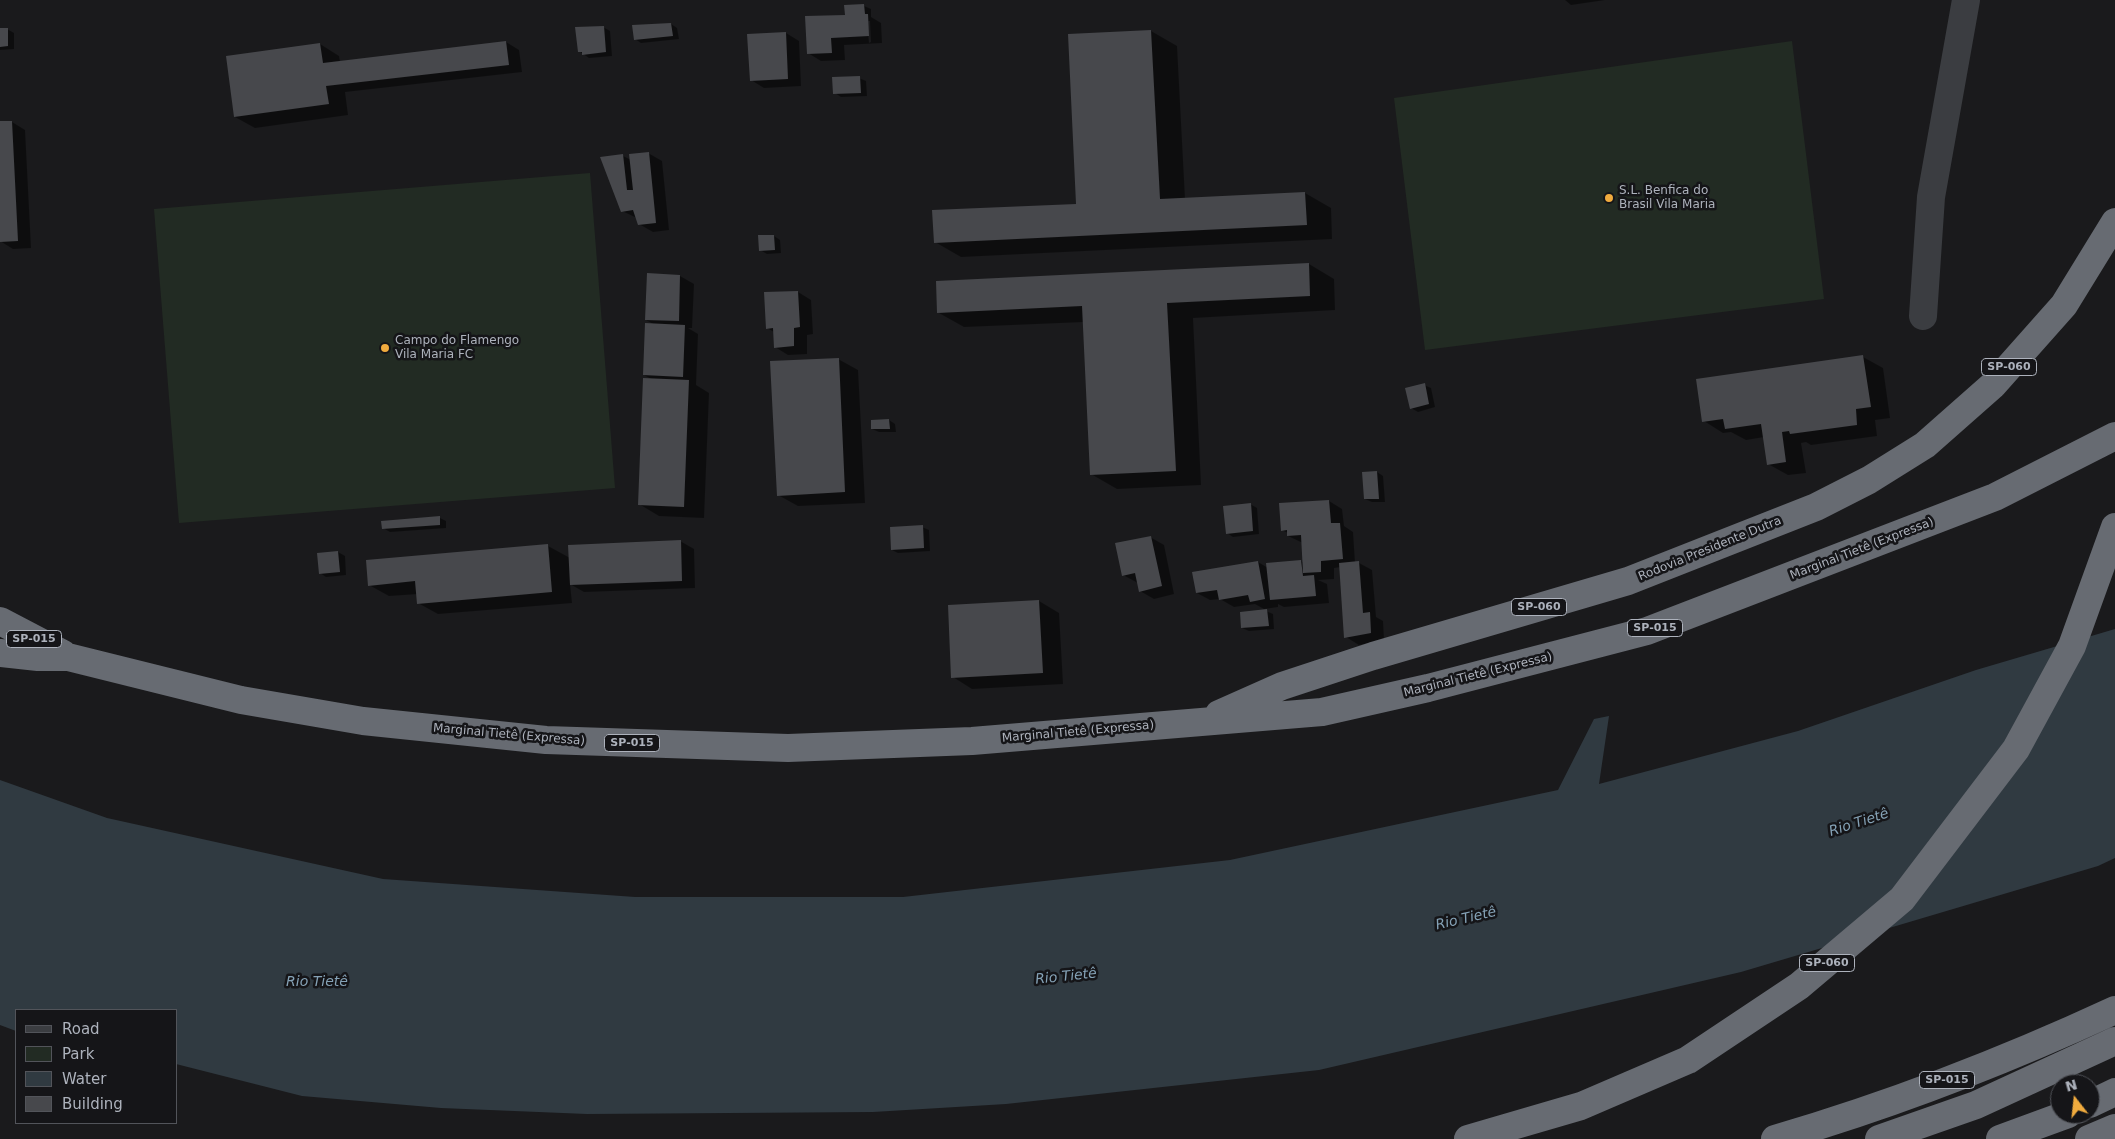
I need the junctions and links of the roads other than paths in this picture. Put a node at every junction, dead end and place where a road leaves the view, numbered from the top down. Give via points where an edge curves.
1 (1966, 0) edge
2 (2115, 222) edge
3 (1924, 316) dead end
4 (2115, 436) edge
5 (2115, 527) edge
6 (0, 621) edge
7 (0, 653) edge
8 (68, 657) junction
9 (1204, 721) junction
10 (2115, 1010) edge
11 (2115, 1042) edge
12 (2115, 1092) edge
13 (2100, 1099) edge
14 (2050, 1121) edge
15 (2115, 1128) edge
16 (1468, 1139) edge
17 (1775, 1139) edge
18 (1879, 1139) edge
19 (2000, 1139) edge
20 (2089, 1139) edge

1 - 3 lane via 1932,197
2 - 9 highway, Rodovia Presidente Dutra / SP-060 via 2064,305 1993,385 1925,445 1869,480 1816,507 1628,581 1282,686
4 - 9 highway, Marginal Tietê (Expressa) / SP-015 via 1995,496 1647,631 1322,712
5 - 16 highway, SP-060 via 2072,646 2016,749 1902,899 1799,986 1688,1060 1581,1106
6 - 8 highway, SP-015
7 - 8 highway, Marginal Tietê (Expressa) / SP-015
8 - 9 highway, Marginal Tietê (Expressa) / SP-015 via 241,700 363,721 546,740 788,748 972,741
10 - 17 highway, SP-015 via 2065,1033 1850,1117
11 - 18 highway via 1976,1105
12 - 13 highway
14 - 19 highway
15 - 20 highway

